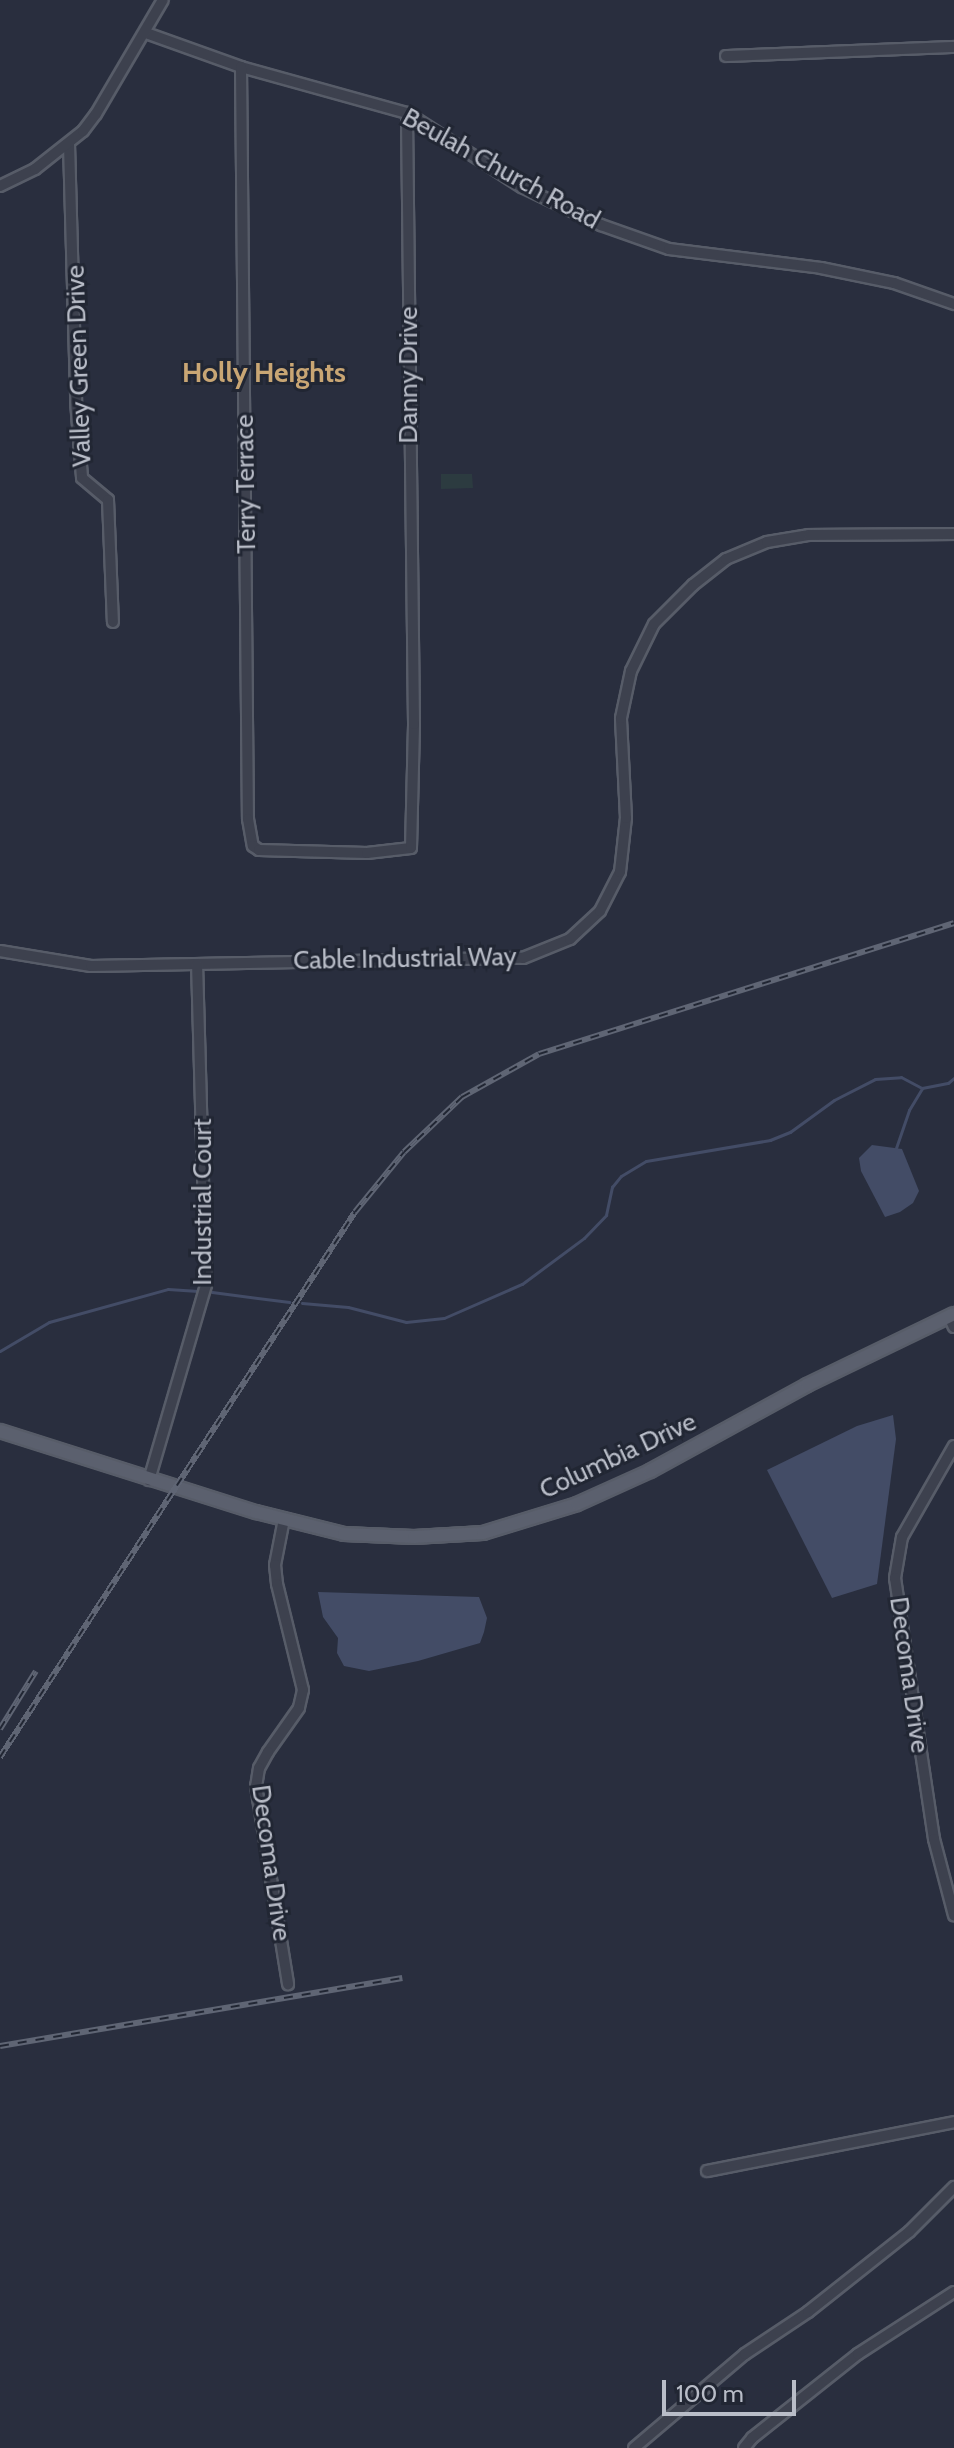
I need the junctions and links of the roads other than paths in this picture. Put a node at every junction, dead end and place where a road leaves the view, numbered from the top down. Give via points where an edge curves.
1 (163, 0) edge
2 (146, 33) junction
3 (954, 47) edge
4 (726, 56) dead end
5 (241, 67) junction
6 (407, 113) junction
7 (69, 144) junction
8 (0, 186) edge
9 (954, 304) edge
10 (954, 534) edge
11 (113, 622) dead end
12 (259, 850) joint
13 (0, 951) edge
14 (197, 964) junction
15 (952, 1319) edge
16 (0, 1431) edge
17 (954, 1446) edge
18 (149, 1480) junction
19 (284, 1519) junction
20 (954, 1915) edge
21 (288, 1984) dead end
22 (954, 2122) edge
23 (707, 2171) dead end
24 (954, 2187) edge
25 (954, 2292) edge
26 (748, 2446) edge
27 (634, 2448) edge

1 - 2 street
2 - 5 street, Beulah Church Road
2 - 7 street via 96,114
3 - 4 street
5 - 6 street, Beulah Church Road
5 - 12 street, Terry Terrace via 248,819 253,846
6 - 9 street, Beulah Church Road via 522,187 601,225 669,249 821,268 894,283
6 - 12 street, Danny Drive via 411,848
7 - 8 street
7 - 11 street, Valley Green Drive via 82,478 108,500
10 - 14 street, Cable Industrial Way via 809,535 767,542 726,559 654,624 631,671 621,718 626,818 620,872 600,911 570,939 523,958
13 - 14 street, Cable Industrial Way via 91,966
14 - 18 street, Industrial Court via 206,1285
15 - 19 main road, Columbia Drive via 807,1385 650,1471 577,1504 496,1529 414,1537 344,1534
16 - 18 main road, Columbia Drive
17 - 20 street, Decoma Drive via 902,1537 895,1578 934,1839
18 - 19 main road, Columbia Drive
19 - 21 street, Decoma Drive via 275,1565 277,1584 303,1690 299,1708 259,1768 256,1786
22 - 23 street
24 - 27 street via 909,2232 745,2354
25 - 26 street via 858,2354

